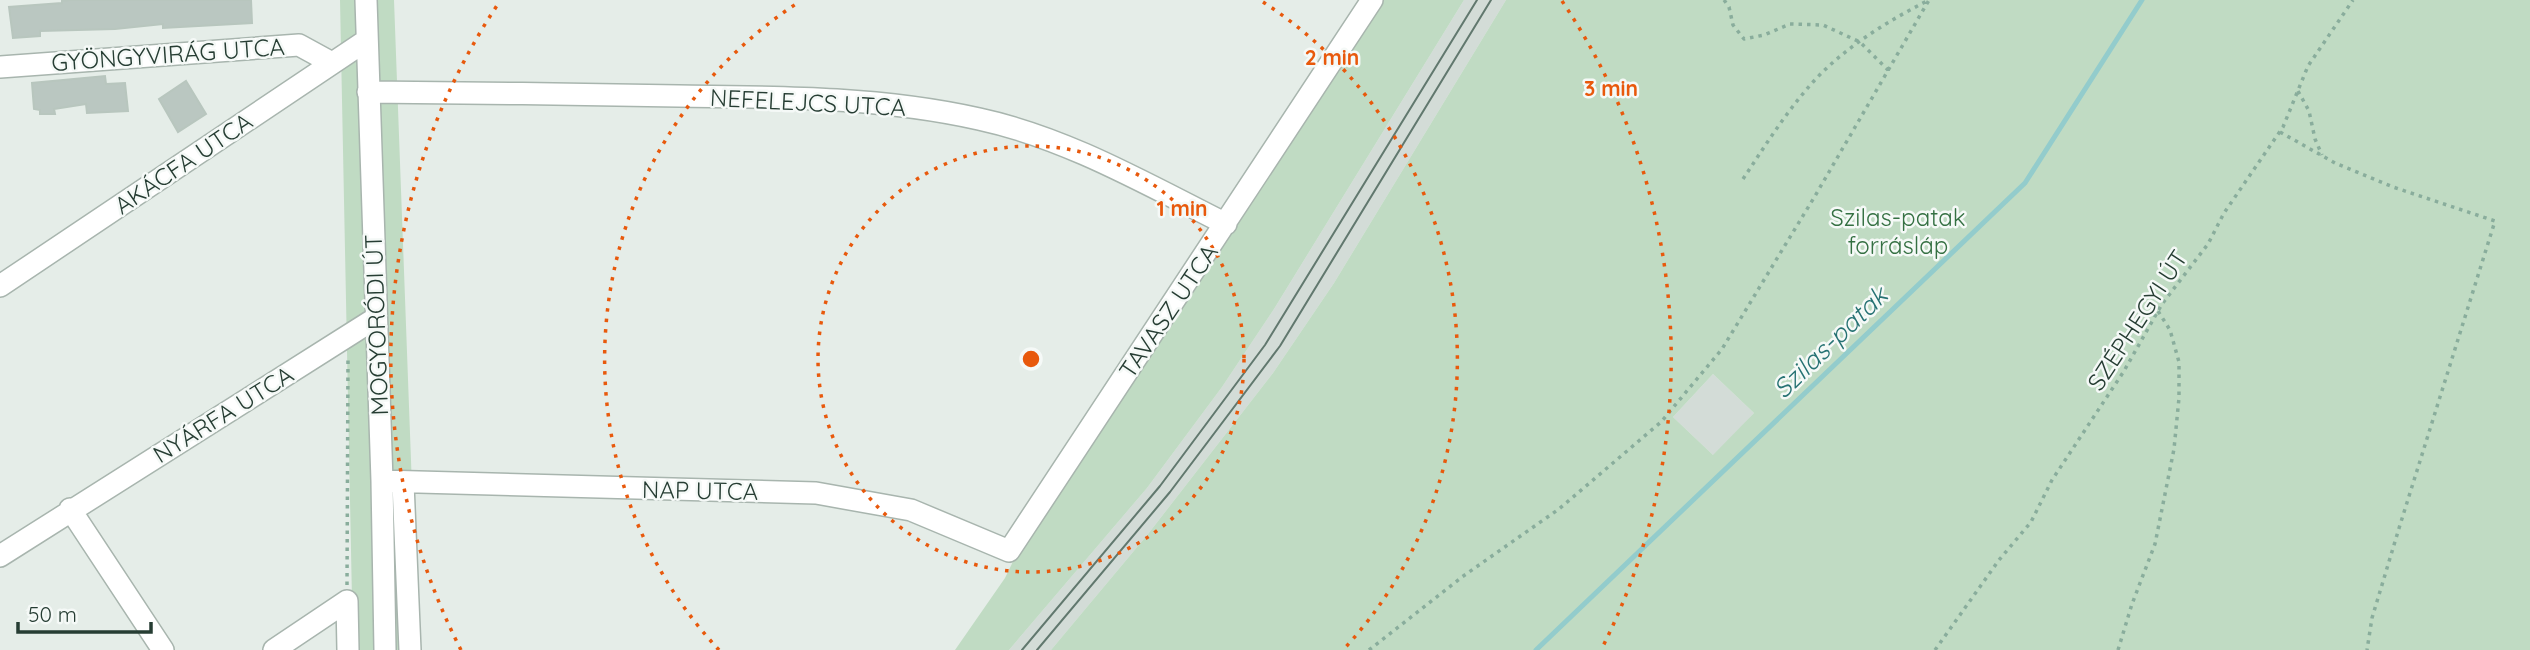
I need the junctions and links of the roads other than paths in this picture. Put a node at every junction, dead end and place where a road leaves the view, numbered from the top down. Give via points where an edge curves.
1 (366, 0) edge
2 (1372, 0) edge
3 (367, 40) junction
4 (331, 63) junction
5 (0, 67) edge
6 (368, 92) junction
7 (1226, 224) junction
8 (0, 286) edge
9 (376, 318) junction
10 (392, 482) junction
11 (70, 509) junction
12 (1009, 551) joint
13 (0, 556) edge
14 (163, 650) edge
15 (274, 650) edge
16 (348, 650) edge
17 (385, 650) edge
18 (410, 650) edge

1 - 3 street, MOGYORÓDI ÚT
2 - 7 street, TAVASZ UTCA
3 - 4 street, AKÁCFA UTCA
3 - 6 street, MOGYORÓDI ÚT
4 - 5 street, GYÖNGYVIRÁG UTCA via 299,45
4 - 8 street, AKÁCFA UTCA
6 - 7 street, NEFELEJCS UTCA via 800,98 915,108 979,119 1069,147
6 - 9 street, MOGYORÓDI ÚT
7 - 12 street, TAVASZ UTCA
9 - 10 street, MOGYORÓDI ÚT
9 - 11 street, NYÁRFA UTCA
10 - 12 street, NAP UTCA via 817,493 911,510
10 - 17 street, MOGYORÓDI ÚT
10 - 18 street, MOGYORÓDI ÚT
11 - 13 street, NYÁRFA UTCA
11 - 14 street
15 - 16 street via 347,601

